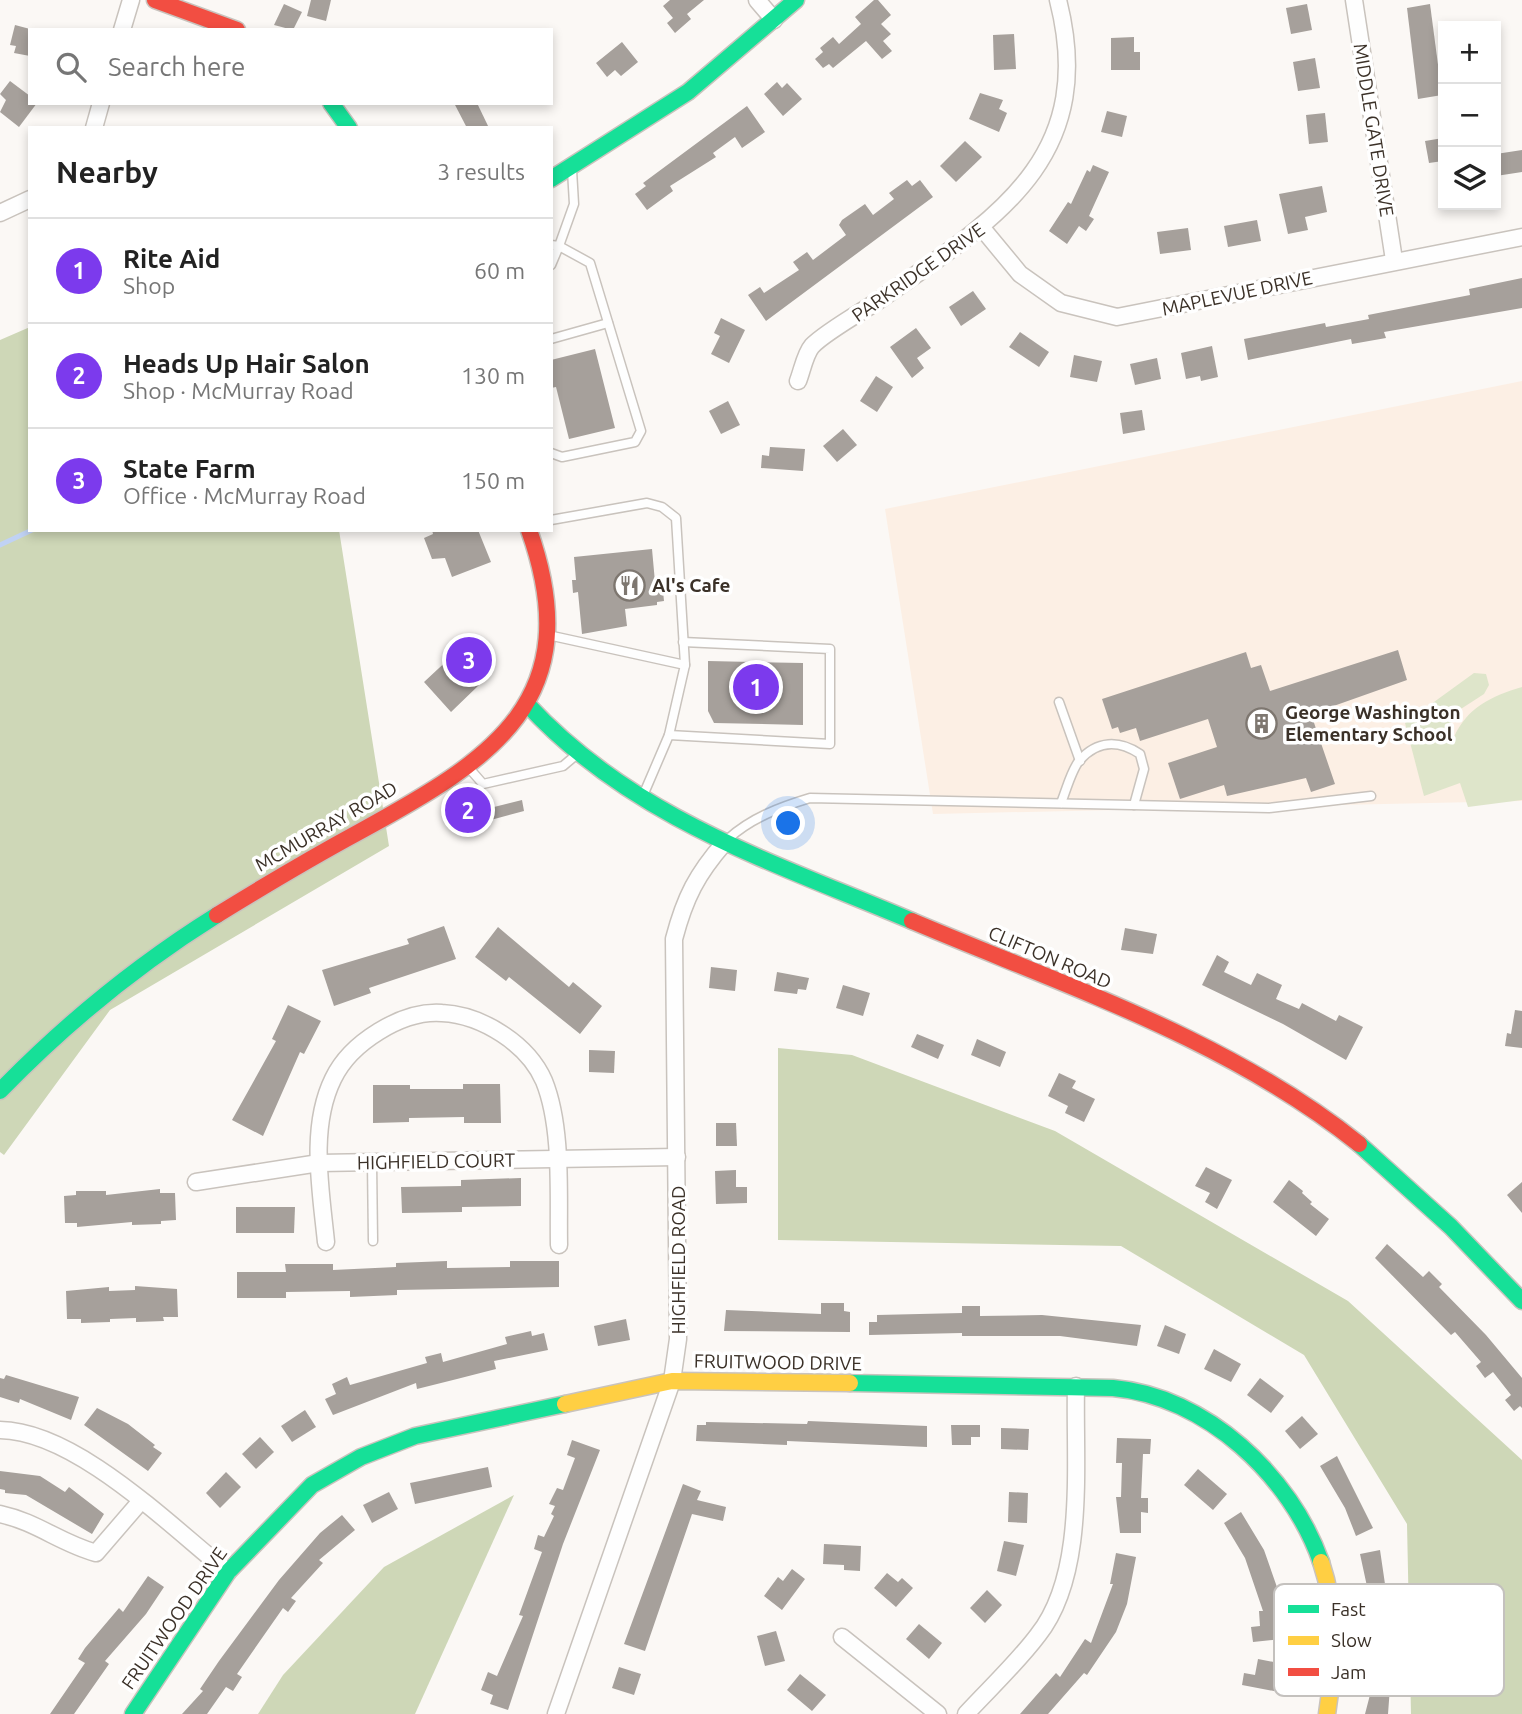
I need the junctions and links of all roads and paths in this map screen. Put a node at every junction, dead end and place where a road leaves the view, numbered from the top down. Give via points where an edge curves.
1 (131, 0) edge
2 (155, 0) edge
3 (757, 0) edge
4 (796, 0) edge
5 (1058, 0) edge
6 (1354, 0) edge
7 (774, 20) junction
8 (123, 28) edge
9 (232, 28) edge
10 (100, 105) edge
11 (332, 105) edge
12 (95, 126) edge
13 (348, 126) edge
14 (571, 167) junction
15 (553, 178) edge
16 (28, 200) edge
17 (0, 213) edge
18 (982, 228) junction
19 (1522, 237) edge
20 (555, 245) edge
21 (1394, 260) junction
22 (608, 323) junction
23 (553, 338) edge
24 (798, 381) dead end
25 (553, 454) edge
26 (553, 520) edge
27 (529, 532) edge
28 (548, 635) junction
29 (683, 642) junction
30 (685, 665) junction
31 (1059, 702) dead end
32 (527, 704) junction
33 (669, 735) junction
34 (579, 753) junction
35 (1080, 761) junction
36 (467, 765) junction
37 (1371, 796) dead end
38 (641, 800) junction
39 (1061, 803) junction
40 (1135, 806) junction
41 (725, 842) junction
42 (0, 1091) edge
43 (677, 1157) junction
44 (557, 1159) junction
45 (372, 1162) junction
46 (318, 1163) junction
47 (196, 1182) dead end
48 (373, 1241) dead end
49 (326, 1242) dead end
50 (559, 1245) dead end
51 (1522, 1301) edge
52 (672, 1381) junction
53 (1076, 1386) junction
54 (0, 1430) edge
55 (140, 1502) junction
56 (0, 1514) edge
57 (228, 1573) junction
58 (1326, 1584) edge
59 (842, 1637) dead end
60 (1330, 1696) edge
61 (133, 1714) edge
62 (556, 1714) edge
63 (938, 1714) edge
64 (966, 1714) edge
65 (1327, 1714) edge

1 - 8 street
2 - 9 street
3 - 7 street
4 - 7 street
5 - 18 street, PARKRIDGE DRIVE via 1067,75 1056,133 1026,185
6 - 21 street, MIDDLE GATE DRIVE
7 - 14 street via 688,92
10 - 12 street
11 - 13 street
14 - 15 street
14 - 20 lane via 574,204
16 - 17 street
18 - 21 street, MAPLEVUE DRIVE via 1020,274 1061,303 1117,317
18 - 24 street, PARKRIDGE DRIVE via 812,346
19 - 21 street, MAPLEVUE DRIVE
20 - 22 lane via 590,263
22 - 23 lane
22 - 25 lane via 641,431 639,437 635,442 562,457
26 - 29 lane via 647,503 676,518
27 - 28 street, MCMURRAY ROAD via 545,584
28 - 30 lane
28 - 32 street, MCMURRAY ROAD
29 - 30 lane
29 - 33 lane via 830,649 830,744
30 - 33 lane
31 - 35 lane
32 - 34 street, CLIFTON ROAD
32 - 36 street, MCMURRAY ROAD via 504,736
33 - 38 lane
34 - 36 lane via 563,766 484,784
34 - 38 street, CLIFTON ROAD
35 - 39 lane
35 - 40 lane via 1107,743 1124,743 1140,754 1144,769
36 - 42 street, MCMURRAY ROAD via 140,964 66,1023
37 - 40 lane via 1269,808
38 - 41 street, CLIFTON ROAD
39 - 40 lane
39 - 41 lane via 810,798 780,807 742,827
41 - 43 street, HIGHFIELD ROAD via 698,873 674,939
41 - 51 street, CLIFTON ROAD via 1206,1046 1275,1082 1389,1166
43 - 44 street, HIGHFIELD COURT
43 - 52 street, HIGHFIELD ROAD via 678,1339
44 - 45 street, HIGHFIELD COURT
44 - 46 street via 543,1080 529,1058 504,1035 473,1018 440,1012 406,1019 375,1034 351,1055 333,1078 323,1109
44 - 50 street
45 - 46 street, HIGHFIELD COURT
45 - 48 lane
46 - 47 street, HIGHFIELD COURT
46 - 49 street
52 - 53 street, FRUITWOOD DRIVE
52 - 57 street, FRUITWOOD DRIVE via 415,1436 361,1457 312,1485
52 - 62 street, HIGHFIELD ROAD
53 - 58 street, FRUITWOOD DRIVE via 1133,1391 1177,1405 1218,1428 1256,1458 1308,1533
53 - 64 street via 1073,1551 1060,1596 1040,1634
54 - 55 street via 19,1430 91,1461
55 - 56 street via 96,1553 70,1546 27,1520
55 - 57 street
57 - 61 street, FRUITWOOD DRIVE
59 - 63 street
60 - 65 street, FRUITWOOD DRIVE

